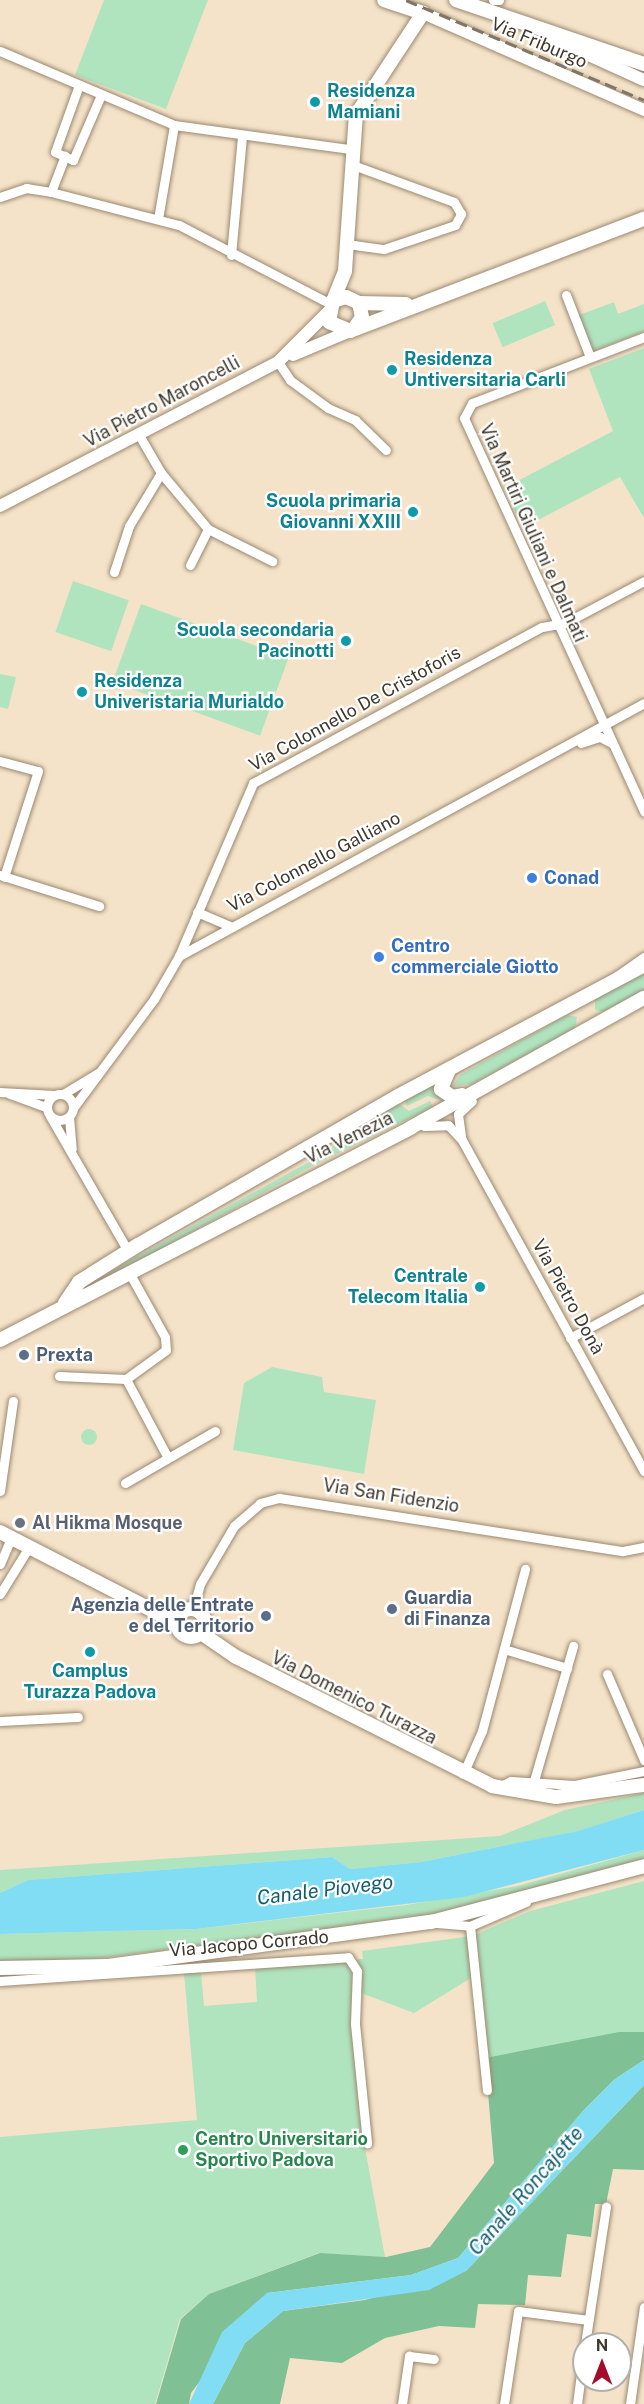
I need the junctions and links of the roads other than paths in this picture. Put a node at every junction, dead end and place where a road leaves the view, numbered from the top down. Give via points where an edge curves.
1 (384, 0) edge
2 (456, 0) edge
3 (493, 0) edge
4 (499, 0) edge
5 (423, 13) junction
6 (535, 31) junction
7 (0, 51) edge
8 (644, 64) edge
9 (644, 80) edge
10 (79, 85) junction
11 (102, 95) junction
12 (644, 110) edge
13 (174, 125) junction
14 (242, 137) junction
15 (350, 149) junction
16 (65, 156) junction
17 (350, 164) junction
18 (51, 192) junction
19 (0, 197) edge
20 (158, 219) junction
21 (644, 219) edge
22 (347, 244) junction
23 (231, 255) junction
24 (344, 276) junction
25 (566, 295) dead end
26 (429, 300) junction
27 (357, 301) junction
28 (331, 306) junction
29 (352, 330) junction
30 (644, 337) edge
31 (590, 357) junction
32 (278, 362) junction
33 (139, 435) junction
34 (386, 450) dead end
35 (161, 473) junction
36 (0, 506) edge
37 (208, 529) junction
38 (272, 561) dead end
39 (190, 565) dead end
40 (114, 572) dead end
41 (644, 581) edge
42 (556, 624) junction
43 (644, 703) edge
44 (603, 725) junction
45 (612, 743) junction
46 (0, 761) edge
47 (466, 799) junction
48 (644, 812) edge
49 (2, 876) edge
50 (99, 906) dead end
51 (197, 912) junction
52 (230, 926) junction
53 (178, 956) junction
54 (644, 957) edge
55 (644, 965) edge
56 (609, 983) junction
57 (642, 1001) edge
58 (449, 1070) junction
59 (100, 1071) junction
60 (492, 1083) junction
61 (2, 1092) edge
62 (58, 1094) junction
63 (463, 1095) junction
64 (48, 1111) junction
65 (71, 1112) junction
66 (410, 1128) junction
67 (462, 1140) junction
68 (72, 1149) junction
69 (128, 1251) junction
70 (131, 1276) junction
71 (644, 1298) edge
72 (65, 1303) junction
73 (570, 1338) junction
74 (0, 1340) edge
75 (59, 1376) dead end
76 (126, 1379) junction
77 (13, 1401) dead end
78 (215, 1431) dead end
79 (168, 1458) junction
80 (644, 1471) edge
81 (125, 1483) dead end
82 (0, 1491) edge
83 (6, 1535) edge
84 (29, 1547) junction
85 (644, 1547) edge
86 (0, 1564) edge
87 (525, 1569) dead end
88 (0, 1594) edge
89 (194, 1610) junction
90 (177, 1623) junction
91 (201, 1633) junction
92 (573, 1646) dead end
93 (504, 1648) junction
94 (567, 1668) junction
95 (607, 1674) dead end
96 (78, 1717) dead end
97 (0, 1721) edge
98 (644, 1760) edge
99 (644, 1771) edge
100 (463, 1774) junction
101 (533, 1784) junction
102 (644, 1785) edge
103 (499, 1787) junction
104 (644, 1866) edge
105 (531, 1900) junction
106 (432, 1922) junction
107 (470, 1926) junction
108 (0, 1968) edge
109 (0, 1981) edge
110 (487, 2090) dead end
111 (367, 2143) dead end
112 (606, 2207) dead end
113 (644, 2307) edge
114 (588, 2320) junction
115 (586, 2332) edge
116 (434, 2359) dead end
117 (402, 2404) edge
118 (504, 2404) edge
119 (630, 2404) edge

1 - 5 main road, Via Friburgo
2 - 6 main road, Via Friburgo
3 - 4 street
5 - 12 street, Via Friburgo
5 - 15 main road, Via Pietro Maroncelli via 363,98
6 - 8 main road
6 - 9 street, Via Friburgo
7 - 10 street
10 - 11 street
10 - 16 street via 55,152
11 - 13 street
11 - 16 street via 73,160
13 - 14 street
13 - 20 street
14 - 15 street
14 - 23 street
15 - 17 main road, Via Pietro Maroncelli
16 - 18 street
17 - 22 main road, Via Pietro Maroncelli
17 - 22 street via 454,202 461,214 455,225 384,249
18 - 19 street via 26,188
18 - 20 street
20 - 23 street via 179,225
21 - 26 main road
22 - 24 main road, Via Pietro Maroncelli
23 - 28 street
24 - 27 main road, Via Pietro Maroncelli
24 - 28 main road, Via Pietro Maroncelli
25 - 31 street
26 - 27 main road via 381,308
26 - 29 main road
27 - 28 main road
27 - 29 main road via 362,317
28 - 29 main road via 332,326
28 - 32 street, Via Pietro Maroncelli
29 - 32 street
30 - 31 street, Via Martiri Giuliani e Dalmati
31 - 42 street, Via Martiri Giuliani e Dalmati via 472,403 464,418
32 - 33 street, Via Pietro Maroncelli
32 - 34 street via 290,380 328,408 355,420
33 - 35 street
33 - 36 street, Via Pietro Maroncelli
35 - 37 street
35 - 40 street via 129,526
37 - 38 street
37 - 39 street
41 - 42 street, Via Colonnello De Cristoforis
42 - 44 street, Via Martiri Giuliani e Dalmati
42 - 51 street, Via Colonnello De Cristoforis via 253,783
43 - 44 street, Via Colonnello Galliano
44 - 45 street, Via Martiri Giuliani e Dalmati
44 - 47 street, Via Colonnello Galliano
45 - 47 street, Via Colonnello Galliano via 589,739
45 - 48 street, Via Martiri Giuliani e Dalmati
46 - 49 street via 38,771
47 - 52 street, Via Colonnello Galliano
49 - 50 street
51 - 52 street
51 - 53 street, Via Colonnello De Cristoforis
52 - 53 street, Via Colonnello Galliano
53 - 59 street, Via Colonnello De Cristoforis
54 - 56 street, Via Venezia
55 - 56 main road, Via Venezia
56 - 58 main road, Via Venezia
57 - 60 main road, Via Venezia
58 - 63 main road via 440,1085 443,1092
58 - 69 main road, Via Venezia
59 - 62 street
59 - 65 street, Via Colonnello De Cristoforis
60 - 63 main road, Via Venezia
60 - 67 street, Via Pietro Donà via 461,1107
61 - 62 street
61 - 64 street
62 - 64 street
62 - 65 street
63 - 66 main road, Via Venezia
64 - 65 street
64 - 68 street
65 - 68 street
66 - 67 street, Via Pietro Donà via 441,1123
66 - 70 main road, Via Venezia
67 - 73 street, Via Pietro Donà
68 - 69 street
69 - 72 main road, Via Venezia via 79,1282
70 - 72 main road, Via Venezia via 92,1296
70 - 76 street via 165,1337 166,1350
71 - 73 street
72 - 74 main road, Via Venezia
73 - 80 street, Via Pietro Donà
75 - 76 street
76 - 79 street
77 - 82 street
78 - 79 street
79 - 81 street
83 - 84 main road, Via Domenico Turazza
83 - 86 street
84 - 88 street
84 - 90 main road, Via Domenico Turazza
85 - 89 street, Via San Fidenzio via 622,1551 279,1498 260,1503 234,1526 200,1584
87 - 93 street
89 - 90 main road via 180,1614
89 - 91 main road via 203,1617
90 - 91 main road, Via Domenico Turazza via 185,1636
91 - 100 main road, Via Domenico Turazza via 236,1657
92 - 94 street
93 - 94 street
93 - 100 street via 482,1731
94 - 101 street
95 - 98 street
96 - 97 street
99 - 101 street, Via Domenico Turazza via 574,1785
100 - 103 main road, Via Domenico Turazza
101 - 103 street, Via Domenico Turazza via 511,1781
102 - 103 main road, Via Domenico Turazza via 556,1797
104 - 105 main road, Via Jacopo Corrado
105 - 106 main road, Via Jacopo Corrado
105 - 107 street, Via Jacopo Corrado
106 - 107 street, Via Jacopo Corrado
106 - 108 main road, Via Jacopo Corrado via 108,1966
107 - 110 street
109 - 111 street, Via Jacopo Corrado via 335,1953 348,1957 357,1971 355,2024
112 - 114 street
113 - 119 street
114 - 115 street
114 - 118 street via 518,2311
116 - 117 street via 409,2356

